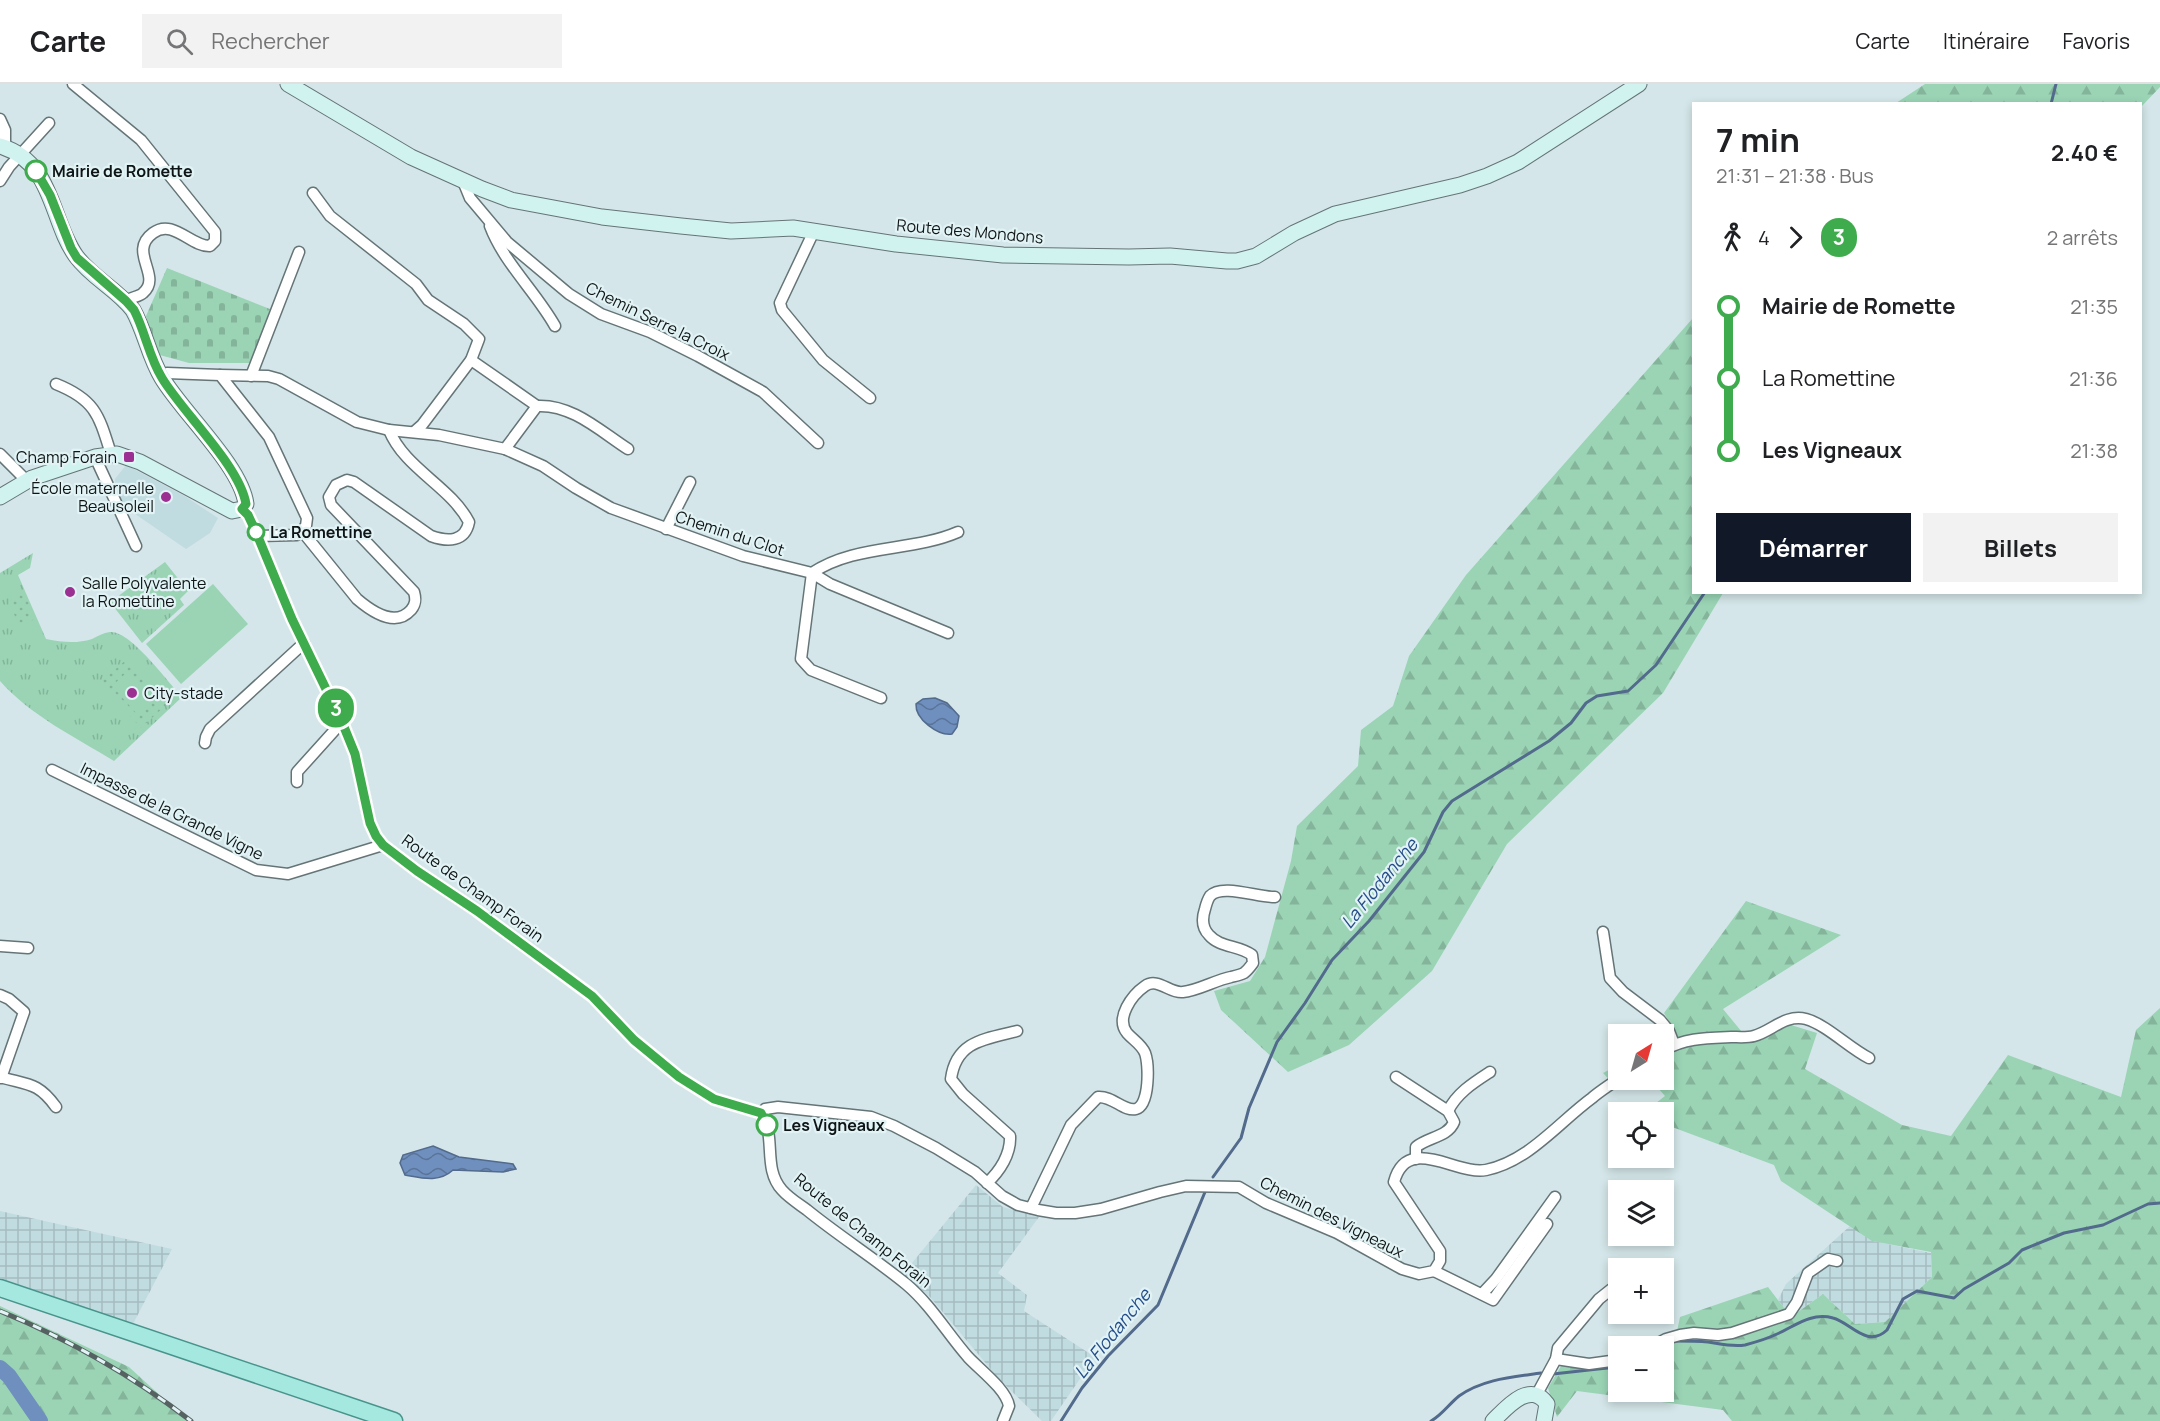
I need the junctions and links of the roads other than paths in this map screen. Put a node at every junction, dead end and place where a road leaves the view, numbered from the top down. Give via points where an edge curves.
1 (73, 84) edge
2 (288, 84) edge
3 (1639, 84) edge
4 (0, 119) edge
5 (49, 123) dead end
6 (5, 130) junction
7 (2, 147) edge
8 (20, 156) junction
9 (0, 181) edge
10 (464, 181) junction
11 (314, 193) dead end
12 (488, 220) junction
13 (814, 231) junction
14 (299, 252) dead end
15 (126, 301) junction
16 (555, 326) dead end
17 (471, 360) junction
18 (160, 375) junction
19 (220, 375) junction
20 (251, 376) junction
21 (56, 384) dead end
22 (870, 398) dead end
23 (537, 406) junction
24 (389, 430) junction
25 (414, 432) junction
26 (818, 443) dead end
27 (504, 449) junction
28 (628, 449) dead end
29 (0, 454) edge
30 (103, 456) junction
31 (27, 481) junction
32 (690, 482) dead end
33 (0, 497) edge
34 (242, 509) junction
35 (666, 529) junction
36 (302, 531) junction
37 (958, 532) dead end
38 (258, 536) junction
39 (136, 546) dead end
40 (812, 573) junction
41 (948, 633) dead end
42 (304, 643) junction
43 (881, 698) dead end
44 (342, 722) junction
45 (205, 743) dead end
46 (52, 770) dead end
47 (297, 782) dead end
48 (383, 845) junction
49 (1275, 897) dead end
50 (1603, 932) dead end
51 (0, 946) edge
52 (28, 948) dead end
53 (0, 995) edge
54 (1663, 1024) edge
55 (1017, 1030) dead end
56 (1674, 1044) edge
57 (1869, 1058) dead end
58 (1490, 1072) dead end
59 (1, 1077) edge
60 (1396, 1077) dead end
61 (1608, 1087) edge
62 (56, 1107) dead end
63 (1448, 1112) junction
64 (761, 1113) junction
65 (1416, 1159) junction
66 (987, 1184) junction
67 (1555, 1197) dead end
68 (1031, 1208) junction
69 (1547, 1224) dead end
70 (1837, 1261) dead end
71 (1434, 1271) junction
72 (0, 1288) edge
73 (1608, 1292) edge
74 (1482, 1294) junction
75 (1674, 1337) edge
76 (1556, 1359) junction
77 (1608, 1361) edge
78 (1537, 1394) junction
79 (394, 1421) edge
80 (1003, 1421) edge
81 (1493, 1421) edge
82 (1544, 1421) edge

1 - 15 street via 141,140 215,232 216,241 203,247 173,230 155,231 142,249 149,283 143,293
2 - 10 street, Route des Mondons via 411,157
3 - 13 street, Route des Mondons via 1518,162 1487,176 1335,214 1256,256 1237,261 1170,256 1003,255
4 - 6 street
5 - 8 street
6 - 7 street
6 - 8 street
7 - 8 street, Route de Champ Forain
8 - 9 street
8 - 15 street, Route de Champ Forain via 44,184 77,258
10 - 12 street, Chemin Serre la Croix via 470,198
10 - 13 street, Route des Mondons via 511,200 602,217 731,231
11 - 17 street via 349,234 416,284 428,300 479,339
12 - 16 street, Chemin Serre la Croix via 495,240
12 - 26 street, Chemin Serre la Croix via 507,242 569,294 601,314 659,337 763,392
13 - 22 street via 780,303 782,310 822,360
14 - 20 street
15 - 18 street, Route de Champ Forain via 138,319
17 - 23 street
17 - 25 street
18 - 19 street, Chemin du Clot
18 - 34 street, Route de Champ Forain via 226,463 243,494 246,504
19 - 20 street, Chemin du Clot
19 - 36 street via 269,437 307,518
20 - 24 street, Chemin du Clot via 279,379 357,422
21 - 30 street via 76,392 96,412
23 - 27 street
23 - 28 street via 570,411
24 - 25 street, Chemin du Clot
24 - 36 street via 401,452 462,508 469,522 457,539 442,540 354,482 336,484 329,497 331,505 414,592 415,605 411,611 396,618 364,606
25 - 27 street, Chemin du Clot
27 - 35 street, Chemin du Clot via 543,466 611,508
29 - 31 street
30 - 31 street
30 - 34 street via 121,455 140,462 232,511
30 - 39 street
31 - 33 street
32 - 35 street
34 - 38 street, Route de Champ Forain
35 - 40 street, Chemin du Clot via 743,556
36 - 38 street via 297,535
37 - 40 street via 939,540 837,559
38 - 42 street, Route de Champ Forain
40 - 41 street, Chemin du Clot
40 - 43 street via 801,659 811,670
42 - 44 street, Route de Champ Forain
42 - 45 street via 210,729
44 - 47 street via 297,772
44 - 48 street, Route de Champ Forain via 355,754 370,823
46 - 48 street, Impasse de la Grande Vigne via 256,870 288,874
48 - 64 street, Route de Champ Forain via 592,996 634,1040 679,1077 714,1099
49 - 68 street via 1217,891 1209,897 1203,914 1208,934 1215,941 1246,951 1252,955 1253,963 1242,974 1186,992 1157,984 1142,988 1123,1018 1126,1031 1146,1057 1144,1101 1135,1109 1098,1097 1071,1125
50 - 54 street via 1610,978
51 - 52 street
53 - 59 street via 24,1012
55 - 66 street via 969,1045 953,1066 951,1079 963,1094 1010,1136 1003,1164
56 - 57 street via 1695,1038 1753,1037 1798,1018 1809,1020
58 - 63 street via 1470,1084 1452,1102
59 - 62 street via 38,1087
60 - 63 street
61 - 65 street via 1512,1162 1484,1171 1431,1158
63 - 65 street, Chemin des Vigneaux via 1454,1122 1451,1129 1416,1147
64 - 66 street, Chemin des Vigneaux via 778,1107 871,1117 936,1148
64 - 80 street, Route de Champ Forain via 767,1125 770,1166 783,1191 922,1299 1004,1394 1009,1406
65 - 71 street, Chemin des Vigneaux via 1402,1166 1394,1182 1440,1251
66 - 68 street, Chemin des Vigneaux via 1010,1200
67 - 74 street
68 - 71 street, Chemin des Vigneaux via 1075,1213 1186,1186 1239,1187 1402,1269 1419,1274
69 - 74 street via 1493,1300
70 - 75 street via 1828,1258 1808,1273 1789,1314 1732,1333
71 - 74 street
72 - 79 main road
73 - 76 street via 1558,1348
76 - 77 street via 1589,1364
76 - 78 street
78 - 81 street via 1525,1394
78 - 82 street via 1547,1404

